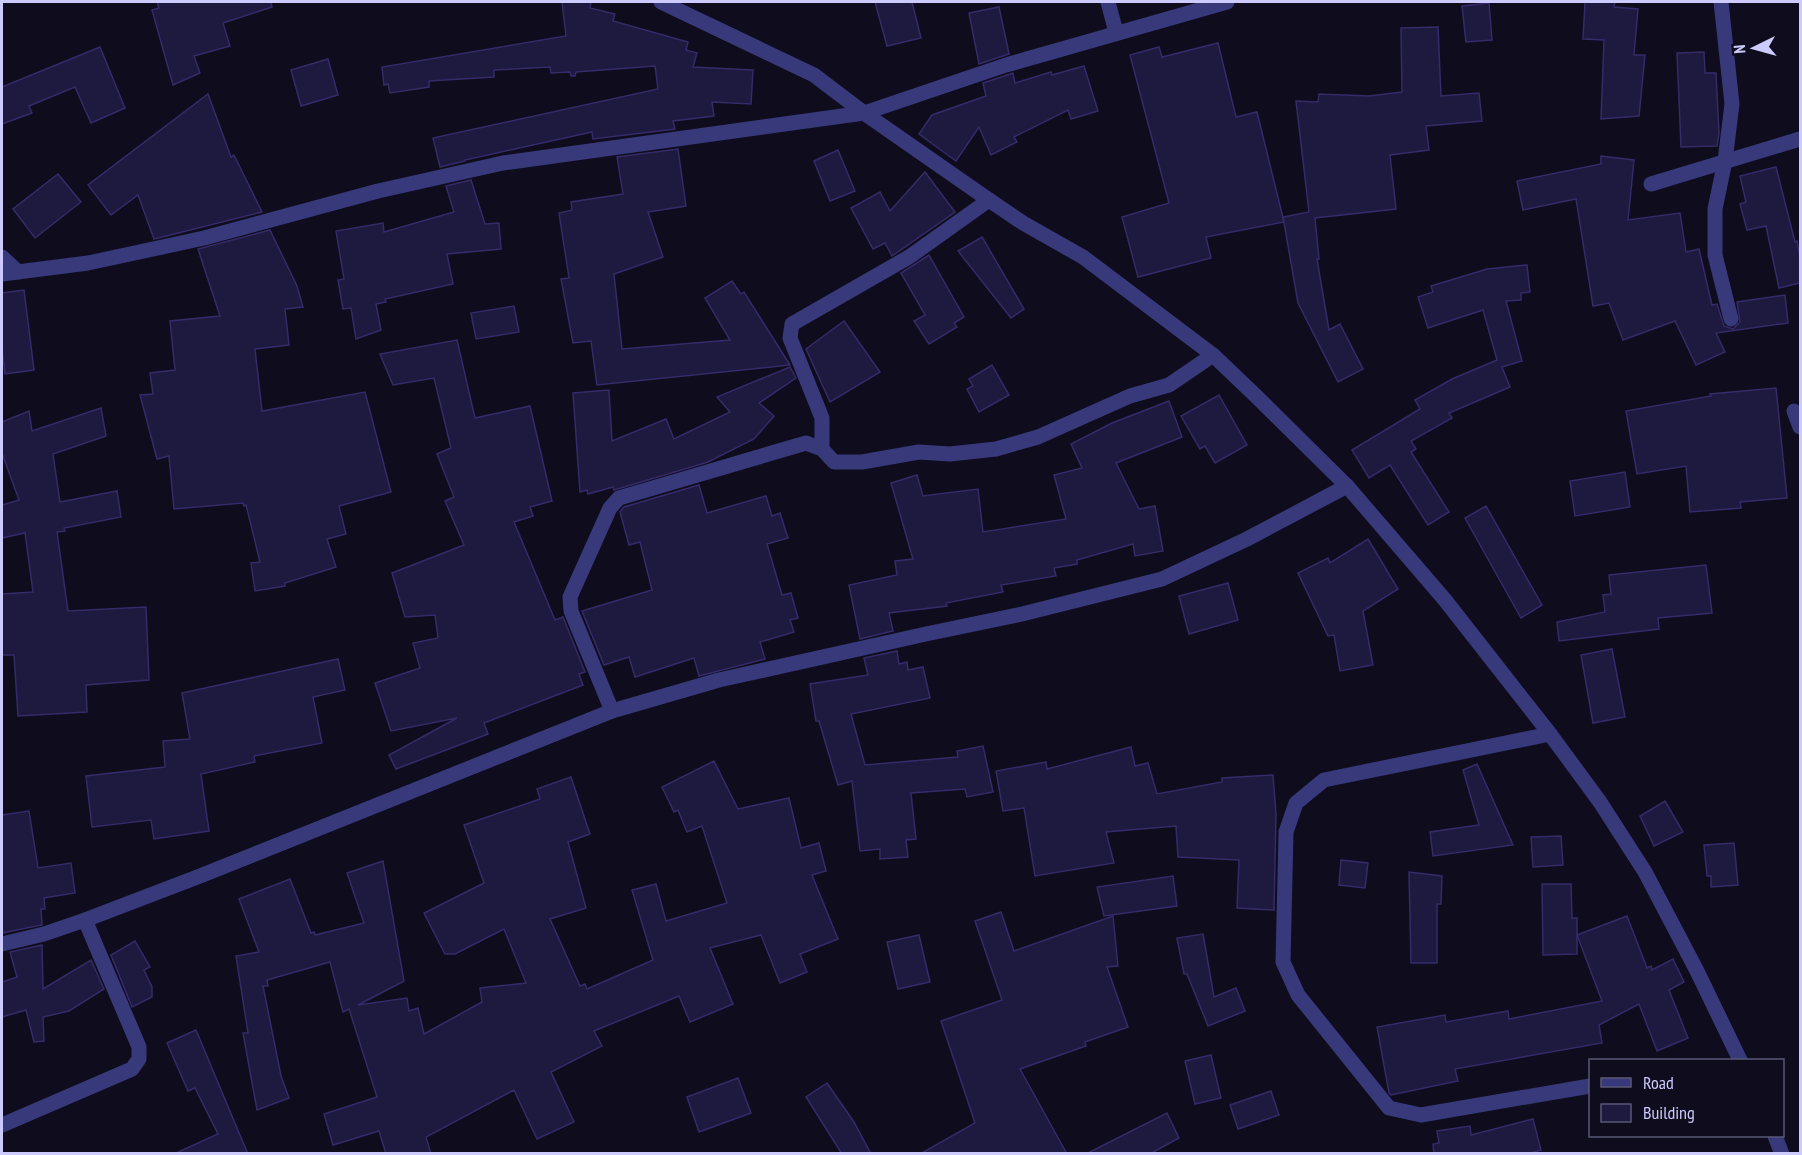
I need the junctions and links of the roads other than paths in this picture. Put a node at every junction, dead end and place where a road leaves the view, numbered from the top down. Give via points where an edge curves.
1 (661, 2) edge
2 (1108, 2) edge
3 (1227, 2) edge
4 (1721, 2) edge
5 (1116, 32) junction
6 (864, 113) junction
7 (1800, 139) edge
8 (1725, 161) junction
9 (1651, 184) dead end
10 (988, 200) junction
11 (2, 257) edge
12 (18, 272) junction
13 (2, 274) edge
14 (1731, 319) dead end
15 (1213, 355) junction
16 (1794, 411) dead end
17 (1800, 427) edge
18 (822, 449) junction
19 (1347, 486) junction
20 (612, 711) junction
21 (1550, 734) junction
22 (85, 920) junction
23 (2, 944) edge
24 (1740, 1059) edge
25 (1589, 1086) edge
26 (2, 1125) edge
27 (1775, 1137) edge
28 (1782, 1154) edge

1 - 6 street via 814,75
2 - 5 street
3 - 5 street
4 - 8 street via 1732,104
5 - 6 street
6 - 10 street
6 - 12 street via 503,163 378,191 194,240 88,263
7 - 8 street
8 - 9 street
8 - 14 street via 1715,209 1715,255
10 - 15 street via 1083,257
10 - 18 street via 909,257 792,324 790,338 822,418
11 - 12 street
12 - 13 street
15 - 18 street via 1169,385 1130,396 1038,437 996,449 950,454 919,452 862,462 834,462
15 - 19 street
16 - 17 street
18 - 20 street via 806,443 619,498 610,508 570,597 571,611
19 - 20 street via 1162,579 1022,614 719,680
19 - 21 street via 1445,600
20 - 22 street
21 - 24 street via 1645,872
21 - 25 street via 1324,780 1296,803 1286,832 1283,962 1298,995 1389,1108 1420,1115
22 - 23 street
22 - 26 street via 139,1047 139,1059 132,1069
27 - 28 street

